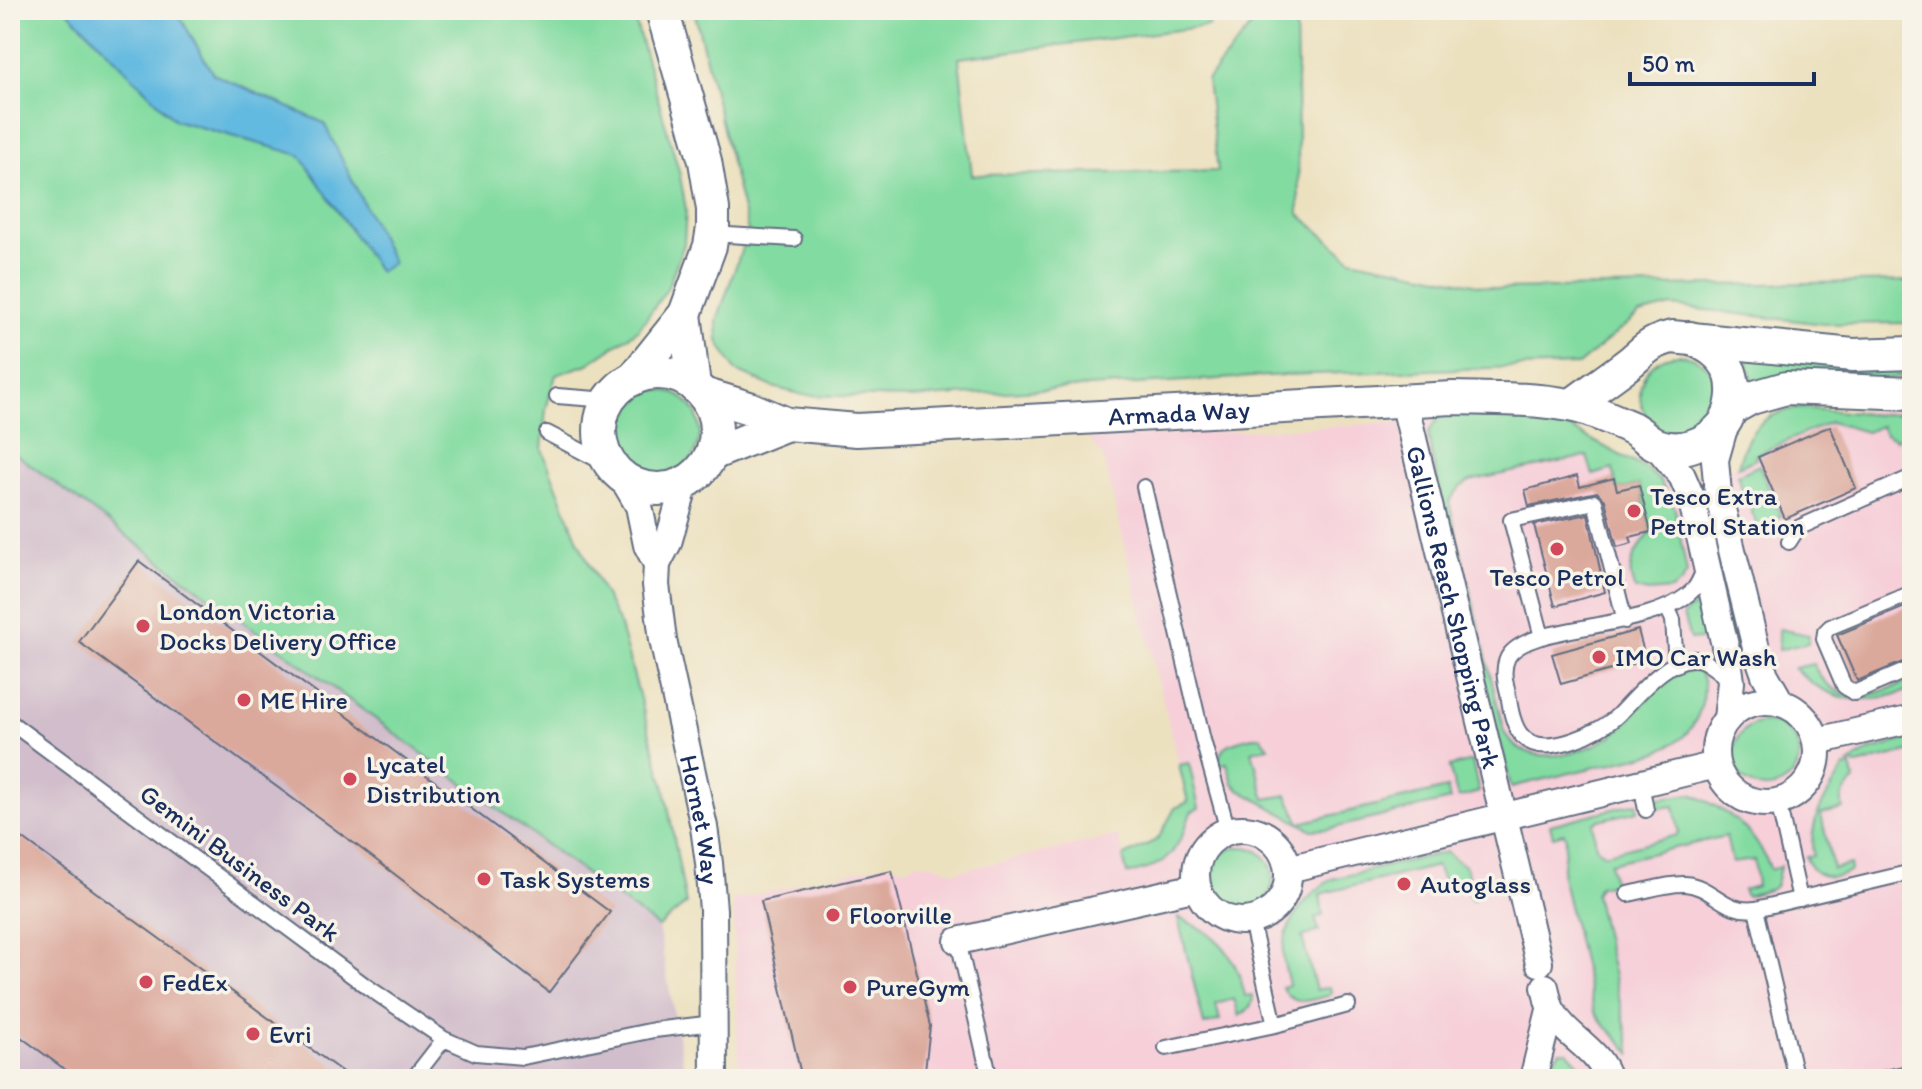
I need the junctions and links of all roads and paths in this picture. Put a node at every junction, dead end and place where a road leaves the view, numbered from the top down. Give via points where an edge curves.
1 (662, 10) edge
2 (712, 234) junction
3 (794, 239) dead end
4 (685, 314) junction
5 (1690, 338) junction
6 (1912, 353) edge
7 (1629, 363) junction
8 (633, 379) junction
9 (699, 390) junction
10 (1912, 393) edge
11 (557, 396) dead end
12 (609, 400) junction
13 (1404, 401) junction
14 (1572, 405) junction
15 (1728, 415) junction
16 (787, 424) junction
17 (547, 433) dead end
18 (1645, 437) junction
19 (712, 454) junction
20 (617, 472) junction
21 (1912, 477) edge
22 (685, 483) junction
23 (1144, 487) dead end
24 (1789, 542) dead end
25 (657, 564) junction
26 (1707, 565) junction
27 (1912, 593) edge
28 (1667, 607) junction
29 (1625, 621) junction
30 (1542, 637) junction
31 (1676, 665) junction
32 (1912, 668) edge
33 (1731, 682) junction
34 (1781, 703) junction
35 (1727, 719) junction
36 (1912, 719) edge
37 (10, 722) edge
38 (1817, 741) junction
39 (1716, 765) junction
40 (1641, 783) junction
41 (1778, 802) junction
42 (1646, 810) dead end
43 (1505, 814) junction
44 (1228, 831) junction
45 (1288, 869) junction
46 (1912, 872) edge
47 (1197, 887) junction
48 (1628, 894) dead end
49 (1800, 899) junction
50 (1756, 909) junction
51 (1251, 921) junction
52 (958, 941) joint
53 (1545, 986) junction
54 (1348, 1005) dead end
55 (714, 1023) junction
56 (1275, 1025) junction
57 (444, 1039) junction
58 (1166, 1048) dead end
59 (1912, 1072) edge
60 (413, 1079) edge
61 (714, 1079) edge
62 (990, 1079) edge
63 (1533, 1079) edge
64 (1608, 1079) edge
65 (1796, 1079) edge
66 (1882, 1079) edge

1 - 2 street via 705,161
2 - 3 lane
2 - 4 street
4 - 8 street
4 - 9 street
5 - 6 street via 1853,355
5 - 7 street via 1655,341
5 - 15 street via 1721,357 1730,373
7 - 14 street
7 - 18 street via 1621,386 1624,409
8 - 9 street, Armada Way via 665,373
8 - 12 street
9 - 16 street, Armada Way
9 - 19 street via 716,423
10 - 15 street, Armada Way via 1786,388 1751,398
11 - 12 lane
12 - 20 street via 600,441
13 - 14 street, Armada Way via 1505,399
13 - 16 street, Armada Way via 857,430
13 - 43 street, Gallions Reach Shopping Park
14 - 18 street, Armada Way
15 - 18 street, Armada Way via 1715,433 1694,445 1671,448
15 - 34 street via 1715,460 1718,493 1757,652
16 - 19 street, Armada Way
17 - 20 lane
18 - 26 street via 1682,476
19 - 22 street, Armada Way
20 - 22 street via 653,489
20 - 25 street, Hornet Way via 639,506
21 - 24 lane via 1798,528
22 - 25 street, Hornet Way
23 - 44 lane
25 - 55 street, Hornet Way via 663,640 709,863
26 - 28 lane via 1695,588
26 - 33 street
27 - 32 lane via 1830,627 1824,639 1844,686 1854,693
28 - 29 lane
28 - 31 lane
29 - 30 lane
29 - 30 lane via 1595,502 1511,520
30 - 31 lane via 1509,656 1504,675 1516,726 1525,740 1541,746 1607,726 1646,685
31 - 33 lane via 1702,660
33 - 35 street
34 - 35 street via 1752,703
34 - 38 street via 1804,717
35 - 39 street via 1718,733
36 - 38 street
37 - 57 lane, Gemini Business Park
38 - 41 street via 1817,757 1805,786
39 - 40 street
39 - 41 street via 1723,780 1746,799
40 - 42 lane
40 - 43 street
41 - 49 lane
43 - 45 street
43 - 53 street, Gallions Reach Shopping Park
44 - 45 street via 1267,836 1285,856
44 - 47 street via 1216,837 1199,859
45 - 51 street via 1288,883 1275,907
46 - 49 lane
47 - 51 street via 1212,910
47 - 52 street
48 - 50 lane via 1686,884 1741,911
49 - 50 lane
50 - 65 lane
51 - 56 lane
52 - 62 lane
53 - 63 street, Gallions Reach Shopping Park
53 - 64 street, Gallions Reach Shopping Park via 1568,1033 1595,1054
54 - 56 lane
55 - 57 lane, Gemini Business Park via 523,1057 476,1053
55 - 61 street, Hornet Way
56 - 58 lane
57 - 60 lane
59 - 66 lane

